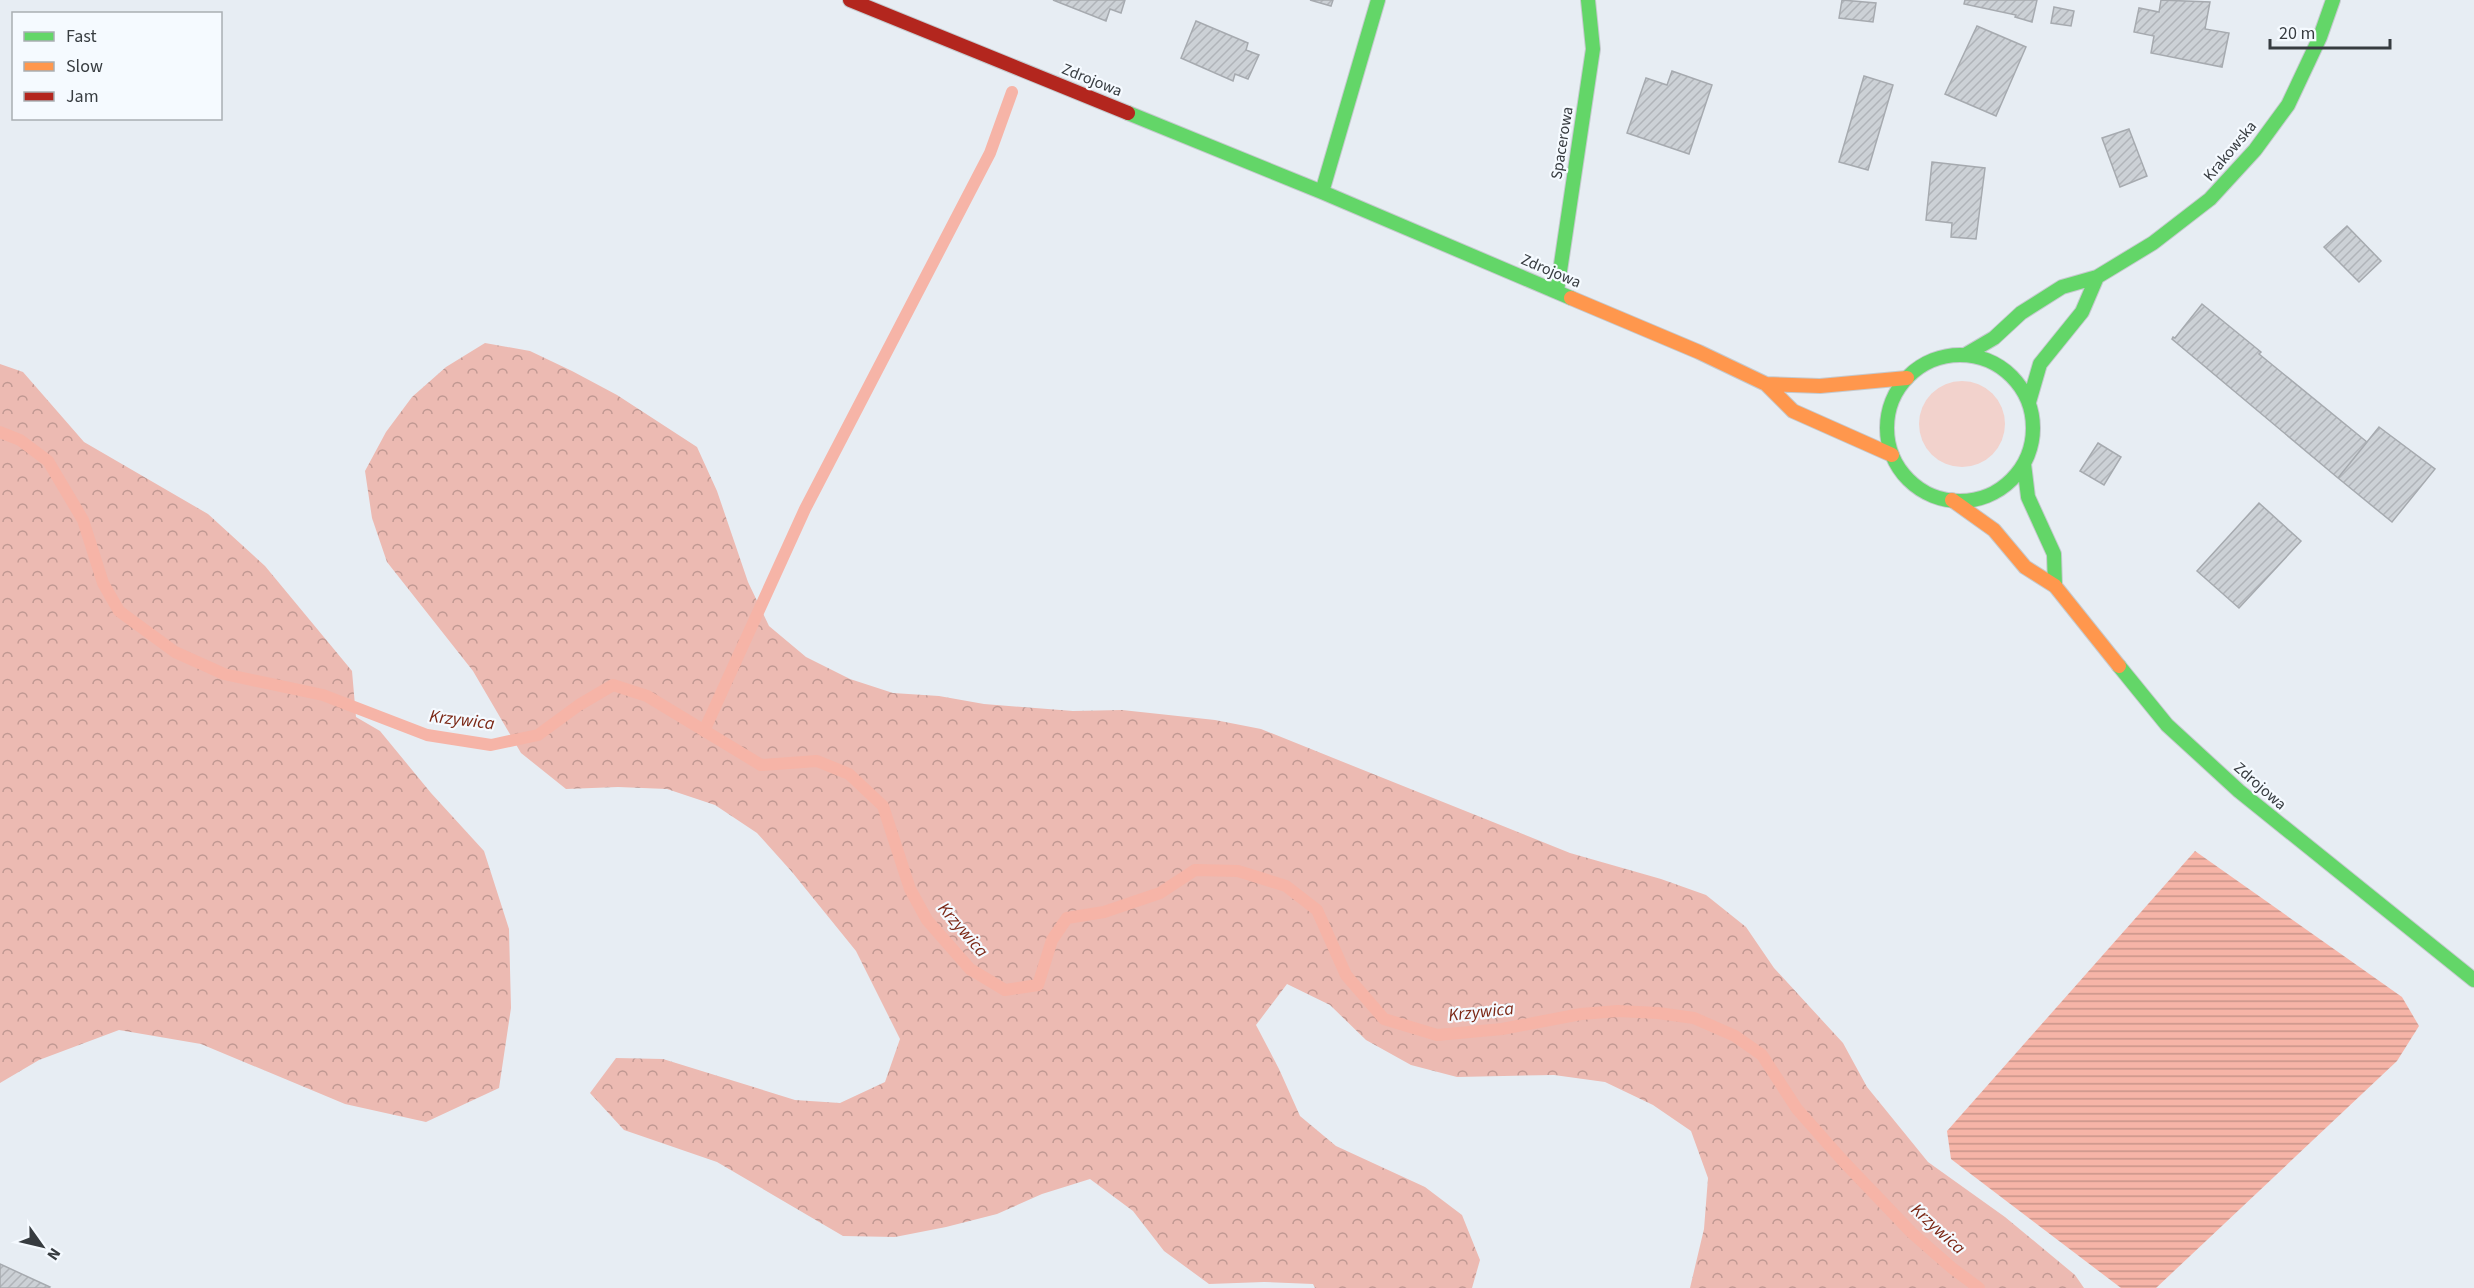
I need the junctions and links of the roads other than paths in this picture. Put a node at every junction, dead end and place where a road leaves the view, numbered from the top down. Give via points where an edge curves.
1 (850, 0) edge
2 (1378, 0) edge
3 (1588, 0) edge
4 (2333, 0) edge
5 (1322, 192) junction
6 (2097, 277) junction
7 (1557, 291) junction
8 (1965, 355) junction
9 (1907, 378) junction
10 (1766, 384) junction
11 (2029, 402) junction
12 (1892, 455) junction
13 (2024, 464) junction
14 (1952, 501) junction
15 (2055, 586) junction
16 (2474, 980) edge

1 - 5 street, Zdrojowa
2 - 5 street
3 - 7 street, Spacerowa via 1593,50
4 - 6 street, Krakowska via 2288,105 2255,150 2210,200 2153,243
5 - 7 street, Zdrojowa
6 - 8 street, Krakowska via 2062,286
6 - 11 street via 2082,312 2040,364
7 - 10 street, Zdrojowa
8 - 9 street via 1943,356 1923,364
8 - 11 street via 2004,369
9 - 10 street, Zdrojowa via 1820,386
9 - 12 street via 1894,395 1888,416
10 - 12 street, Zdrojowa via 1793,411
11 - 13 street via 2033,423
12 - 14 street via 1916,486
13 - 14 street via 2011,481 1994,493
13 - 15 street via 2028,497 2054,554
14 - 15 street, Zdrojowa via 1994,530 2025,567
15 - 16 street, Zdrojowa via 2167,725 2282,827

